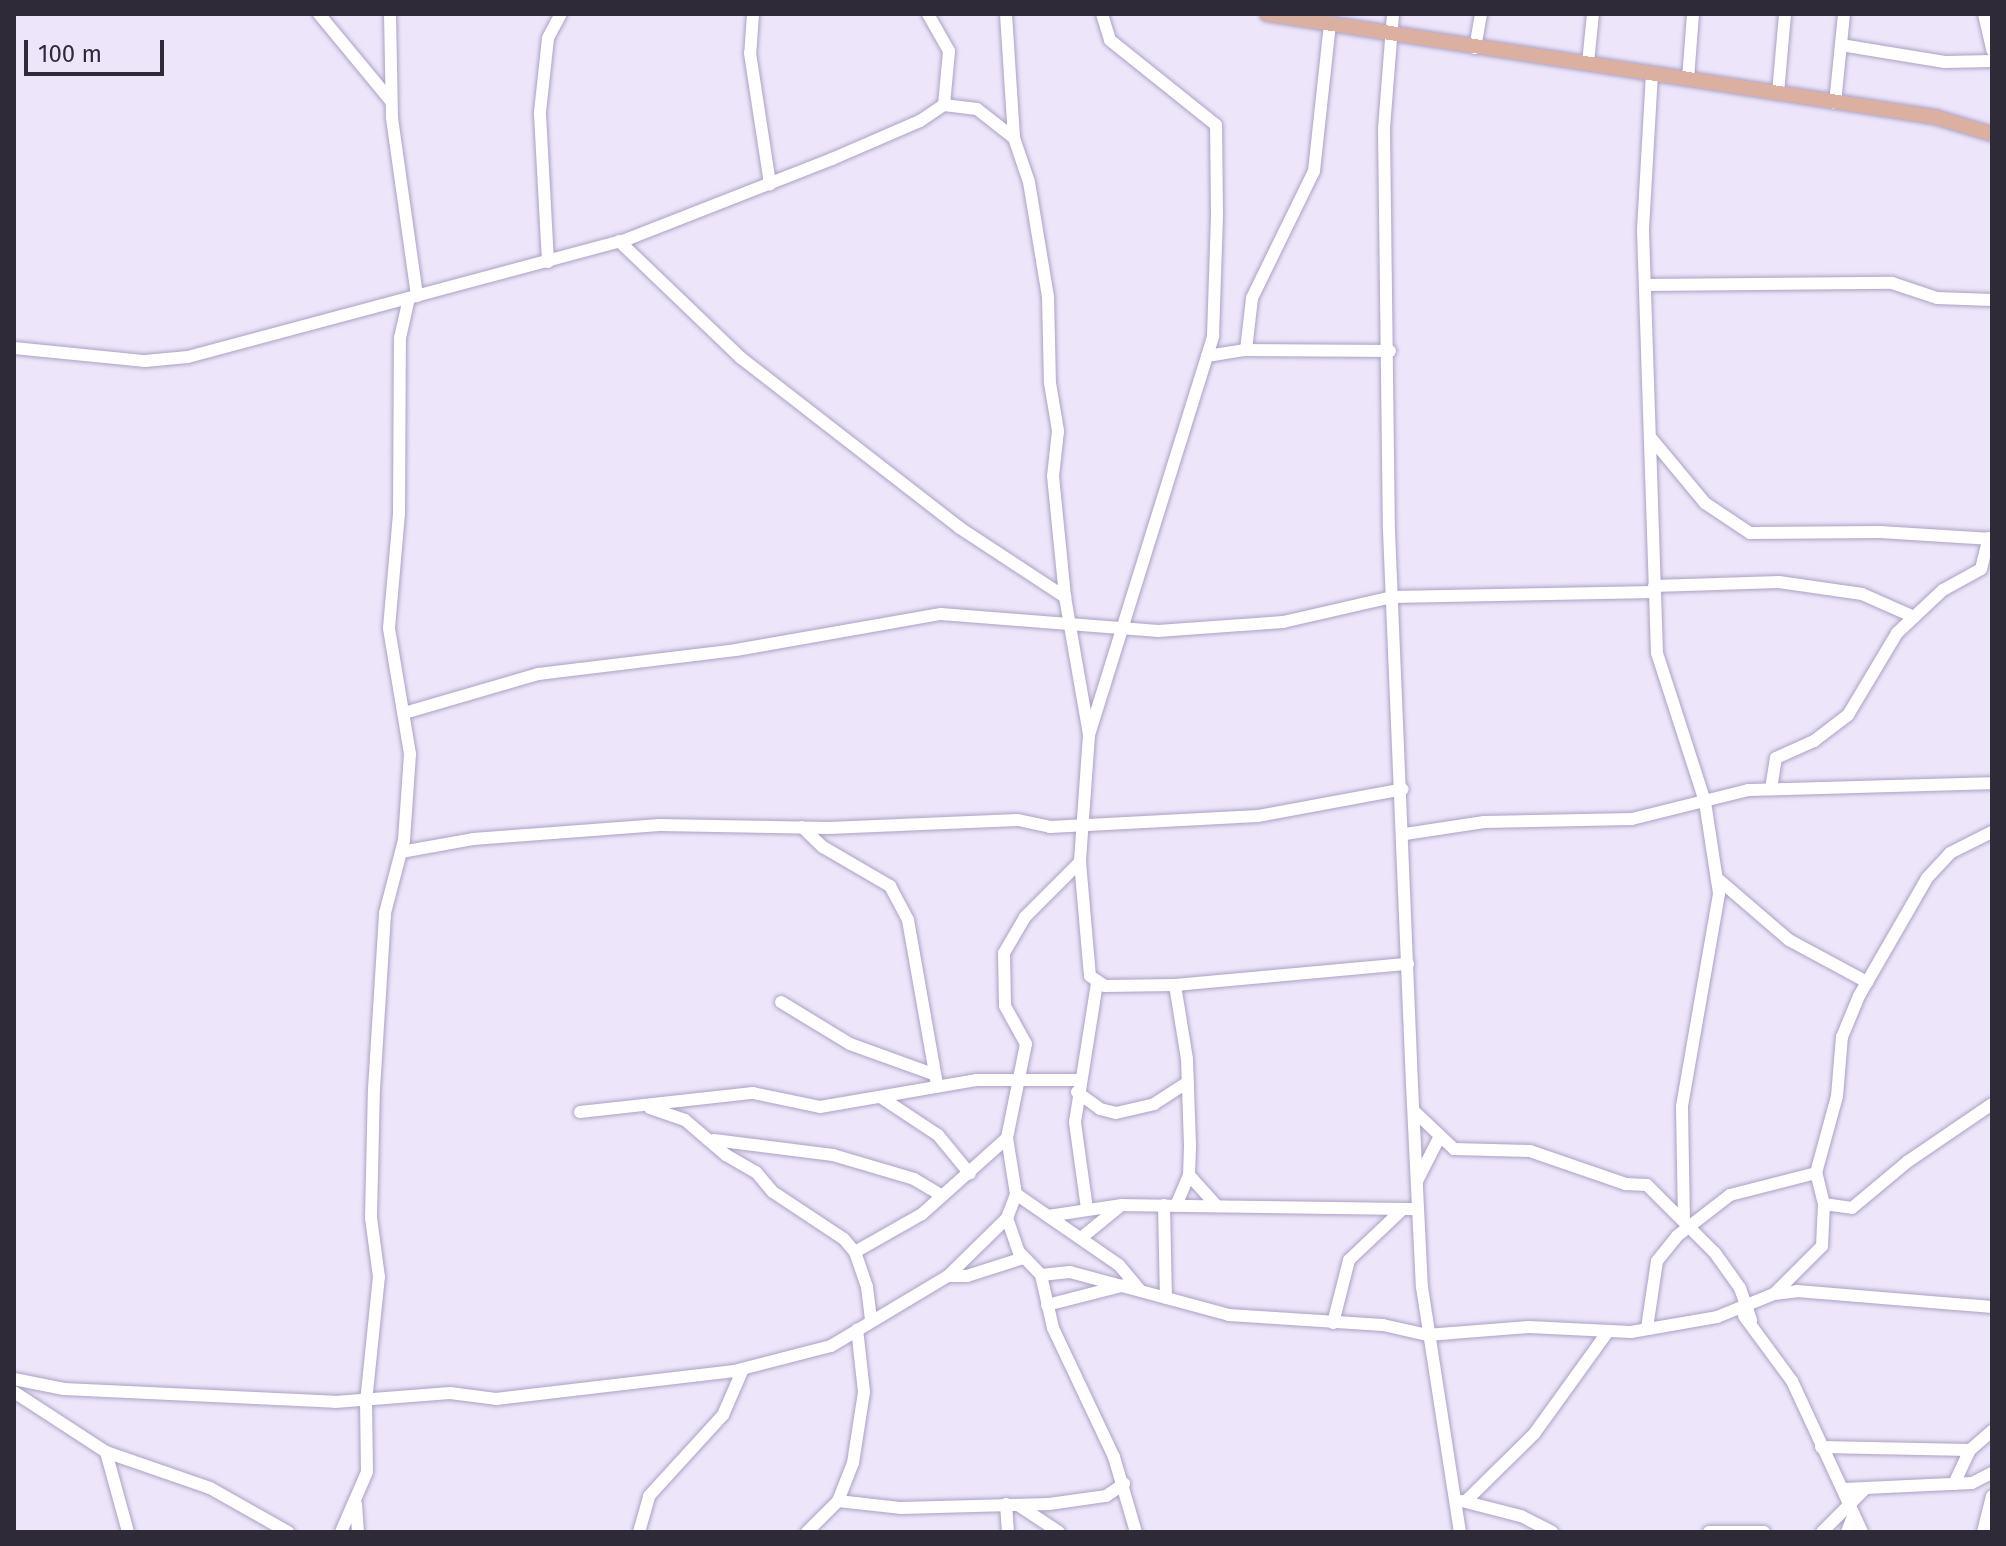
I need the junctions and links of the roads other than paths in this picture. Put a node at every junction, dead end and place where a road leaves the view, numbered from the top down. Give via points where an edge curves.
1 (319, 14) edge
2 (390, 14) edge
3 (561, 14) edge
4 (753, 14) edge
5 (928, 14) edge
6 (1006, 14) edge
7 (1102, 14) edge
8 (1267, 14) edge
9 (1393, 14) edge
10 (1481, 14) edge
11 (1593, 14) edge
12 (1693, 14) edge
13 (1785, 14) edge
14 (1844, 14) edge
15 (1984, 14) edge
16 (1289, 16) edge
17 (1330, 23) junction
18 (1390, 31) junction
19 (1841, 45) junction
20 (1475, 48) junction
21 (1992, 50) edge
22 (1992, 61) edge
23 (1588, 63) junction
24 (1652, 73) junction
25 (1688, 79) junction
26 (1778, 93) junction
27 (391, 101) junction
28 (1835, 103) junction
29 (944, 105) junction
30 (1992, 134) edge
31 (1014, 138) junction
32 (770, 184) junction
33 (619, 241) junction
34 (548, 262) junction
35 (1645, 285) junction
36 (413, 297) junction
37 (1992, 300) edge
38 (14, 348) edge
39 (1246, 350) junction
40 (1390, 351) junction
41 (1207, 356) junction
42 (1651, 438) junction
43 (1991, 538) edge
44 (1654, 589) junction
45 (1065, 597) junction
46 (1392, 597) junction
47 (1914, 617) junction
48 (1068, 621) junction
49 (1125, 628) junction
50 (404, 713) junction
51 (1089, 735) junction
52 (1992, 783) edge
53 (1403, 789) junction
54 (1771, 789) junction
55 (1705, 802) junction
56 (1083, 822) junction
57 (802, 827) junction
58 (1992, 832) edge
59 (1405, 834) junction
60 (401, 852) junction
61 (1080, 862) junction
62 (1718, 879) junction
63 (1408, 964) junction
64 (1867, 982) junction
65 (1097, 983) junction
66 (1175, 985) junction
67 (781, 1002) dead end
68 (1023, 1078) junction
69 (935, 1080) junction
70 (1188, 1082) junction
71 (1078, 1086) junction
72 (882, 1098) junction
73 (1992, 1104) edge
74 (643, 1106) junction
75 (1414, 1111) junction
76 (580, 1112) dead end
77 (1007, 1138) junction
78 (1439, 1138) junction
79 (714, 1140) junction
80 (1816, 1173) junction
81 (970, 1174) junction
82 (1189, 1175) junction
83 (1417, 1181) junction
84 (939, 1194) junction
85 (1016, 1194) junction
86 (1824, 1204) junction
87 (1122, 1205) junction
88 (1170, 1205) junction
89 (1217, 1206) junction
90 (1087, 1209) junction
91 (1403, 1209) junction
92 (1418, 1209) junction
93 (1048, 1216) junction
94 (1007, 1218) junction
95 (1687, 1223) junction
96 (1081, 1238) junction
97 (855, 1252) junction
98 (1023, 1258) junction
99 (1041, 1275) junction
100 (948, 1276) junction
101 (1125, 1285) junction
102 (1140, 1290) junction
103 (1774, 1294) junction
104 (1166, 1298) junction
105 (1047, 1305) junction
106 (1992, 1307) edge
107 (1743, 1308) junction
108 (871, 1321) junction
109 (1333, 1323) junction
110 (1647, 1328) junction
111 (857, 1329) junction
112 (1606, 1334) junction
113 (1427, 1335) junction
114 (743, 1369) junction
115 (14, 1379) edge
116 (14, 1392) edge
117 (366, 1402) junction
118 (1992, 1431) edge
119 (1821, 1447) junction
120 (1970, 1450) junction
121 (106, 1452) junction
122 (1992, 1473) edge
123 (1972, 1483) junction
124 (1124, 1484) junction
125 (1954, 1484) junction
126 (1844, 1489) junction
127 (1865, 1489) junction
128 (1992, 1497) edge
129 (1464, 1500) junction
130 (838, 1501) junction
131 (356, 1504) junction
132 (1011, 1504) junction
133 (1852, 1510) junction
134 (128, 1532) edge
135 (288, 1532) edge
136 (341, 1532) edge
137 (358, 1532) edge
138 (639, 1532) edge
139 (807, 1532) edge
140 (1008, 1532) edge
141 (1059, 1532) edge
142 (1136, 1532) edge
143 (1460, 1532) edge
144 (1552, 1532) edge
145 (1709, 1532) edge
146 (1764, 1532) edge
147 (1822, 1532) edge
148 (1847, 1532) edge
149 (1862, 1532) edge
150 (1983, 1532) edge

1 - 27 street
2 - 27 street
3 - 34 street via 546,47 540,112
4 - 32 street via 750,53
5 - 29 street via 949,51
6 - 31 street
7 - 41 street via 1110,40 1216,125 1213,336
8 - 16 main road
9 - 18 street
10 - 20 street
11 - 23 street
12 - 25 street
13 - 26 street
14 - 19 street
15 - 21 street
16 - 17 main road
17 - 18 main road
17 - 39 street via 1314,171 1252,298
18 - 20 main road
18 - 40 street via 1384,129
19 - 22 street via 1945,62
19 - 28 street
20 - 23 main road
23 - 24 main road
24 - 25 main road
24 - 35 street
25 - 26 main road
26 - 28 main road
27 - 36 street
28 - 30 main road via 1935,117
29 - 31 street via 977,109
29 - 32 street via 920,121
31 - 45 street via 1029,182 1048,297 1050,383 1058,431 1053,476
32 - 33 street
33 - 34 street
33 - 45 street via 741,358 960,528
34 - 36 street
35 - 37 street via 1892,283 1937,298
35 - 42 street
36 - 38 street via 188,357 145,361
36 - 50 street via 400,338 399,514 389,628
39 - 40 street
39 - 41 street
40 - 46 street
41 - 49 street via 1166,473
42 - 43 street via 1705,503 1750,533
42 - 44 street
43 - 47 street via 1981,569 1943,590
44 - 46 street
44 - 47 street via 1779,582 1862,594
44 - 55 street via 1659,663
45 - 48 street
46 - 49 street via 1283,622 1202,630
46 - 53 street
47 - 54 street via 1887,649 1848,715 1814,741 1776,758
48 - 49 street
48 - 50 street via 941,614 904,619 736,650 538,674
48 - 51 street
49 - 51 street
50 - 60 street via 410,754
51 - 56 street
52 - 54 street
53 - 56 street via 1277,814
53 - 59 street
54 - 55 street
55 - 59 street via 1632,819 1484,822
55 - 62 street
56 - 57 street via 1050,827 1018,820 934,820
56 - 61 street
57 - 60 street via 659,825 473,839
57 - 69 street via 823,847 890,886 908,920
58 - 64 street via 1937,865
59 - 63 street
60 - 117 street via 385,913 382,957 371,1218 379,1277
61 - 65 street via 1088,966
61 - 68 street via 1025,917 1004,953 1005,1006 1026,1044
62 - 64 street via 1789,940
62 - 95 street via 1679,1139
63 - 66 street
63 - 75 street
64 - 80 street via 1842,1037 1837,1096
65 - 66 street
65 - 71 street via 1097,1009
66 - 70 street
67 - 69 street via 850,1044
68 - 69 street
68 - 71 street
68 - 77 street
69 - 72 street
70 - 71 street via 1154,1104 1116,1113 1100,1109
70 - 82 street
71 - 90 street via 1075,1122
72 - 74 street via 820,1107 753,1093
72 - 81 street via 938,1135
73 - 86 street via 1907,1162 1852,1208
74 - 76 street
74 - 79 street via 685,1120
75 - 78 street
75 - 83 street
77 - 81 street
77 - 85 street
78 - 83 street
78 - 95 street via 1465,1152 1530,1151 1626,1184 1647,1185
79 - 84 street via 833,1155 914,1179
79 - 97 street via 726,1155 748,1166 773,1192
80 - 86 street
80 - 95 street via 1730,1195
81 - 84 street
82 - 88 street
82 - 89 street
83 - 92 street
84 - 97 street via 914,1220
85 - 93 street
85 - 94 street
86 - 103 street via 1822,1248
87 - 88 street
87 - 90 street
87 - 96 street
88 - 89 street
88 - 104 street
89 - 91 street
90 - 93 street
91 - 92 street
91 - 109 street via 1349,1260
92 - 113 street
93 - 96 street
94 - 98 street
94 - 100 street
95 - 107 street
95 - 110 street via 1657,1261
96 - 102 street via 1119,1265
97 - 108 street
98 - 99 street
98 - 100 street via 967,1276
99 - 101 street via 1070,1272
99 - 105 street
100 - 108 street
101 - 102 street
101 - 105 street
102 - 104 street
103 - 106 street via 1825,1291
103 - 107 street
104 - 109 street via 1229,1315
105 - 124 street
107 - 110 street
107 - 119 street via 1792,1381
108 - 111 street
109 - 113 street via 1404,1327
110 - 112 street
111 - 114 street via 808,1355
111 - 130 street via 864,1392 853,1463
112 - 113 street via 1529,1327
112 - 129 street via 1540,1427
113 - 129 street
114 - 117 street via 502,1399 450,1393
114 - 138 street via 723,1415 649,1496
115 - 117 street via 76,1390
116 - 121 street
117 - 131 street via 367,1472
118 - 120 street
119 - 120 street
119 - 126 street
120 - 125 street
121 - 134 street
121 - 135 street via 210,1488
122 - 123 street
123 - 125 street
123 - 128 street
124 - 132 street via 1106,1496 1084,1501
124 - 142 street
125 - 127 street
126 - 127 street
126 - 133 street
127 - 133 street
128 - 150 street
129 - 143 street
129 - 144 street
130 - 132 street via 900,1508
130 - 139 street
131 - 136 street
131 - 137 street
132 - 140 street
132 - 141 street
133 - 147 street
133 - 148 street
133 - 149 street
145 - 146 street

